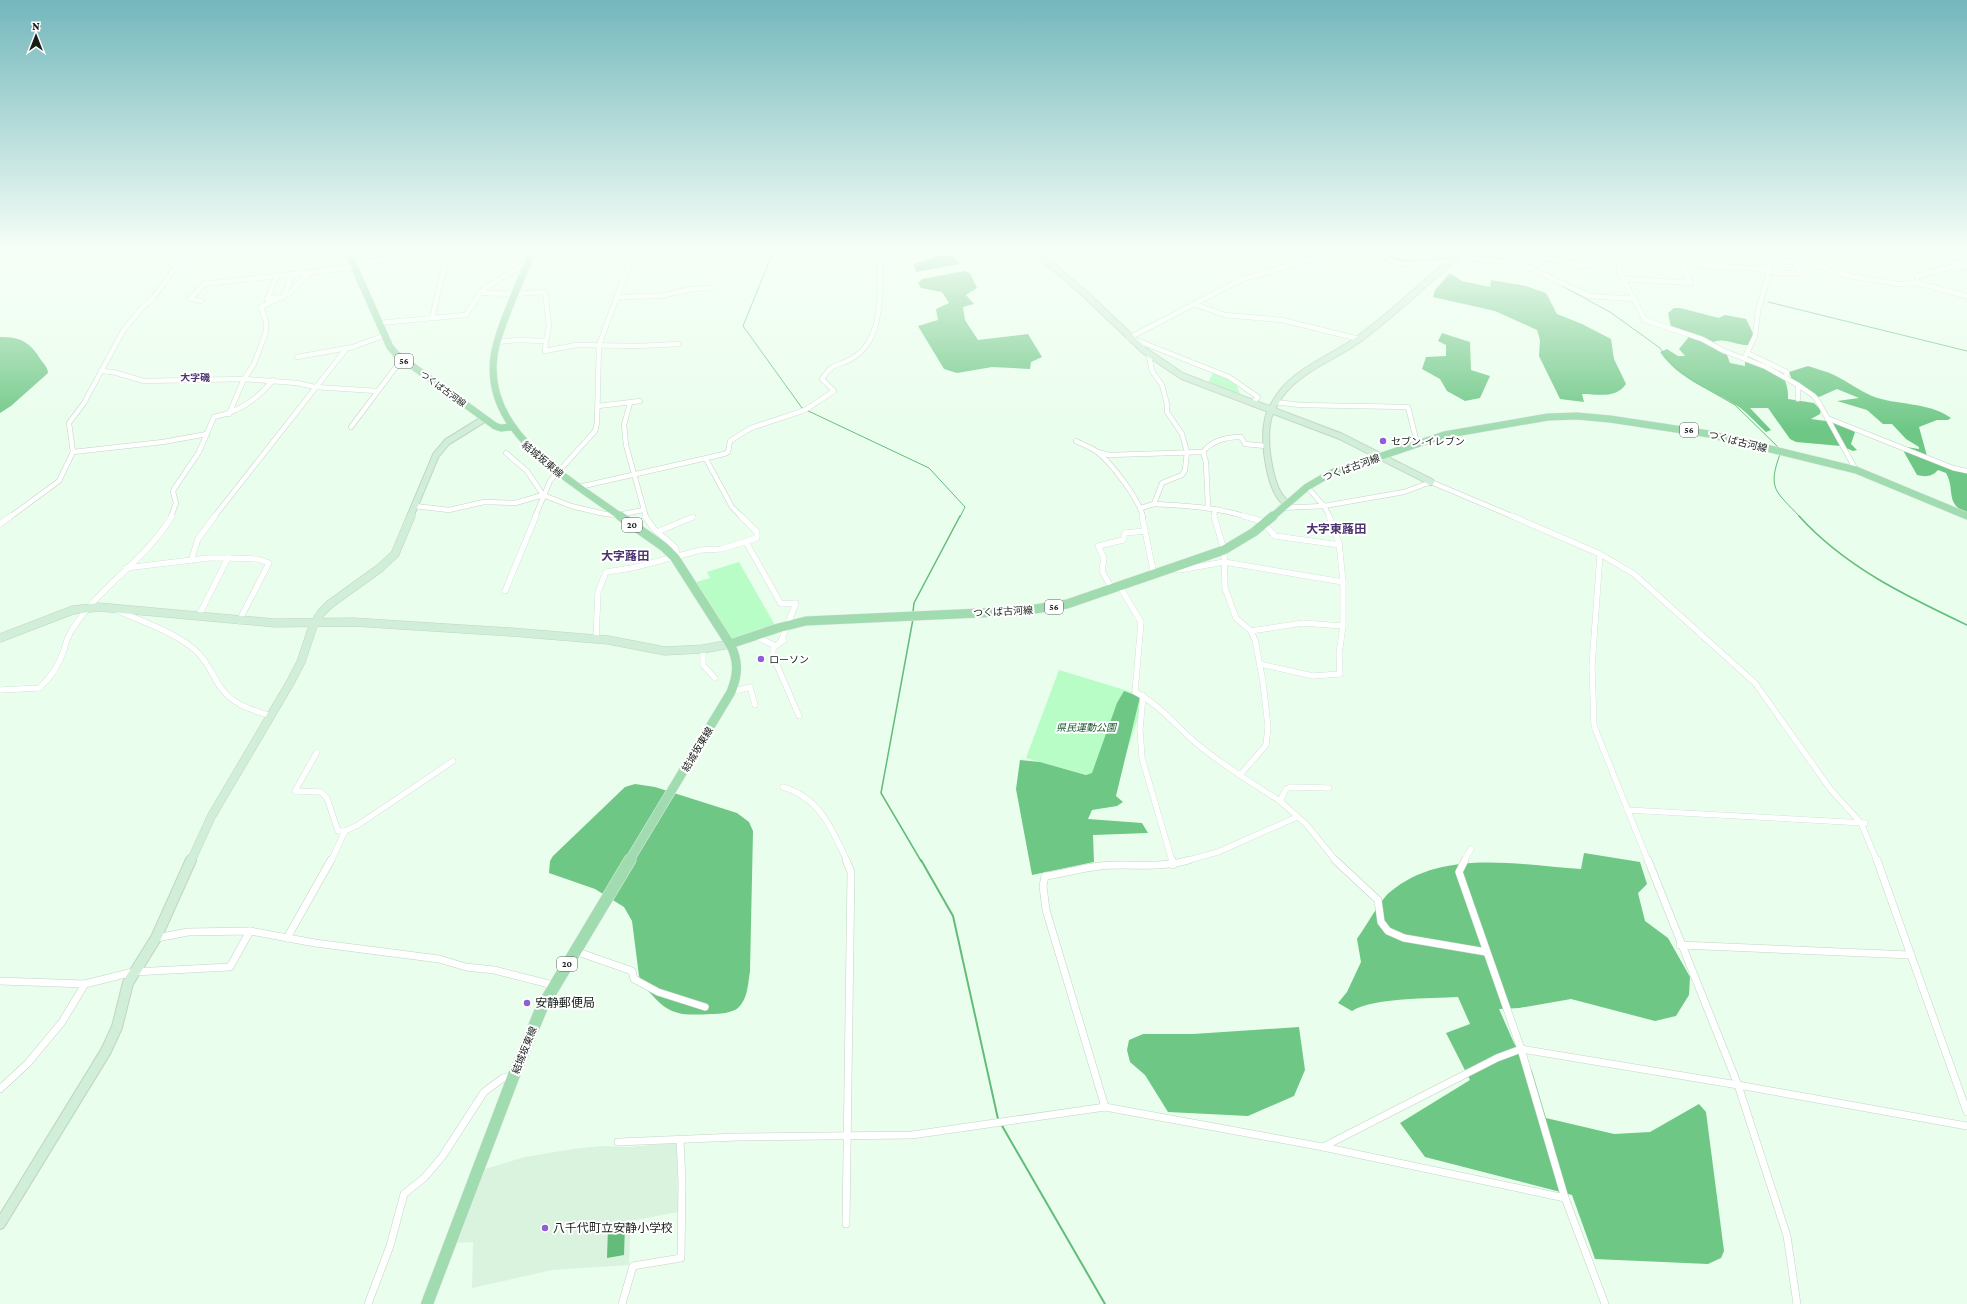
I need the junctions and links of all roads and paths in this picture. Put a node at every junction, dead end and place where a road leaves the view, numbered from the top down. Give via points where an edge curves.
1 (141, 309) edge
2 (262, 309) edge
3 (373, 309) edge
4 (434, 309) edge
5 (470, 309) edge
6 (509, 309) edge
7 (547, 309) edge
8 (613, 309) edge
9 (879, 309) edge
10 (1099, 309) edge
11 (1185, 309) edge
12 (1208, 309) edge
13 (1394, 309) edge
14 (1640, 309) edge
15 (1759, 309) edge
16 (432, 318) junction
17 (379, 323) junction
18 (385, 335) junction
19 (1129, 338) junction
20 (1359, 339) junction
21 (546, 341) junction
22 (497, 342) junction
23 (678, 344) dead end
24 (599, 345) junction
25 (346, 349) junction
26 (1746, 355) junction
27 (1149, 356) junction
28 (297, 358) dead end
29 (402, 359) junction
30 (101, 371) junction
31 (244, 379) junction
32 (273, 380) junction
33 (1798, 385) junction
34 (315, 387) junction
35 (377, 391) junction
36 (1798, 399) dead end
37 (640, 400) dead end
38 (1275, 402) junction
39 (630, 403) junction
40 (1253, 403) junction
41 (598, 406) junction
42 (1271, 409) junction
43 (229, 414) junction
44 (1828, 418) junction
45 (484, 419) junction
46 (351, 427) dead end
47 (511, 427) junction
48 (207, 434) junction
49 (1076, 441) dead end
50 (1417, 444) junction
51 (1266, 446) junction
52 (1096, 451) junction
53 (73, 452) junction
54 (1187, 452) junction
55 (1203, 452) junction
56 (506, 454) dead end
57 (1382, 456) junction
58 (706, 459) junction
59 (1856, 470) junction
60 (1967, 471) edge
61 (557, 472) junction
62 (634, 473) junction
63 (1431, 482) junction
64 (1307, 486) junction
65 (579, 487) junction
66 (543, 495) junction
67 (1154, 504) junction
68 (415, 506) junction
69 (1283, 506) junction
70 (1324, 506) junction
71 (1141, 508) junction
72 (1208, 508) junction
73 (1216, 509) junction
74 (643, 510) junction
75 (618, 515) junction
76 (1967, 516) edge
77 (693, 517) dead end
78 (1264, 523) junction
79 (0, 524) edge
80 (657, 532) junction
81 (1145, 532) junction
82 (746, 542) junction
83 (1340, 545) junction
84 (1224, 550) junction
85 (1600, 554) junction
86 (676, 557) junction
87 (228, 558) junction
88 (191, 561) junction
89 (1224, 562) junction
90 (126, 568) junction
91 (1173, 568) junction
92 (1154, 575) junction
93 (1343, 582) junction
94 (1116, 588) junction
95 (505, 591) dead end
96 (89, 608) junction
97 (110, 608) junction
98 (198, 617) junction
99 (239, 621) junction
100 (315, 622) junction
101 (788, 625) junction
102 (1343, 626) junction
103 (1251, 631) junction
104 (754, 636) junction
105 (0, 638) edge
106 (596, 639) junction
107 (730, 644) junction
108 (776, 646) junction
109 (703, 649) junction
110 (1260, 664) junction
111 (715, 678) dead end
112 (0, 690) edge
113 (731, 692) junction
114 (1143, 695) junction
115 (755, 705) dead end
116 (271, 716) junction
117 (799, 716) dead end
118 (317, 752) dead end
119 (453, 761) dead end
120 (1240, 775) junction
121 (783, 787) dead end
122 (1329, 788) dead end
123 (1280, 801) junction
124 (1627, 810) junction
125 (1298, 817) junction
126 (1863, 823) junction
127 (345, 831) junction
128 (1471, 849) dead end
129 (1173, 865) junction
130 (250, 931) junction
131 (156, 938) junction
132 (287, 938) junction
133 (1680, 944) junction
134 (575, 951) junction
135 (1486, 952) junction
136 (1910, 955) junction
137 (133, 972) junction
138 (0, 981) edge
139 (85, 984) junction
140 (554, 985) junction
141 (705, 1007) dead end
142 (1521, 1049) junction
143 (514, 1074) junction
144 (1738, 1084) junction
145 (0, 1089) edge
146 (1105, 1107) junction
147 (1967, 1112) edge
148 (1967, 1126) edge
149 (848, 1137) junction
150 (680, 1140) junction
151 (618, 1142) dead end
152 (1323, 1147) junction
153 (1565, 1198) junction
154 (0, 1224) edge
155 (846, 1224) dead end
156 (368, 1304) edge
157 (427, 1304) edge
158 (622, 1304) edge
159 (1605, 1304) edge
160 (1797, 1304) edge

1 - 30 street via 123,331
2 - 31 street via 266,332 254,364
3 - 17 main road, つくば古河線 / 56
4 - 16 street
5 - 16 street via 466,315
6 - 22 main road, 結城坂東線 / 20
7 - 21 street via 549,326
8 - 24 street
9 - 58 street via 872,339 852,358 834,364 823,374 823,380 834,391 805,410 751,428 730,442 728,452
10 - 19 street
11 - 19 street
12 - 20 street via 1225,315 1282,320
13 - 20 street
14 - 26 street via 1647,321 1702,339 1724,351
15 - 26 street via 1755,336
16 - 17 street
17 - 18 main road, つくば古河線 / 56
18 - 25 street
18 - 29 main road, つくば古河線 / 56 via 390,347
19 - 27 street
19 - 40 street via 1229,377 1258,396
20 - 38 street via 1296,380
21 - 22 street
21 - 24 street via 544,351 576,345
22 - 47 main road, 結城坂東線 / 20 via 493,362 494,386 500,408
23 - 24 street
24 - 41 street
25 - 28 street
25 - 34 street
26 - 33 street
27 - 40 street via 1182,376
27 - 54 street via 1152,371 1162,385 1167,412 1182,434
29 - 35 street
29 - 45 main road, つくば古河線 / 56
30 - 31 street via 144,381
30 - 53 street via 84,403 69,423
31 - 32 street
31 - 43 street
32 - 34 street
32 - 43 street via 261,395
33 - 36 street
33 - 44 street via 1814,396
34 - 35 street
34 - 88 street via 209,523 198,539
35 - 46 street
37 - 39 street
38 - 42 street
38 - 50 street via 1408,407
39 - 41 street
39 - 62 street via 624,425 626,445
40 - 42 street
41 - 61 street via 595,431
42 - 51 street via 1266,427
42 - 57 street via 1340,436
43 - 48 street via 214,417
44 - 59 street
44 - 60 street via 1953,468
45 - 47 main road, つくば古河線 / 56 via 498,427
45 - 68 street via 440,448
47 - 61 main road, 結城坂東線 / 20 via 529,449
48 - 53 street via 163,442
48 - 90 street via 187,472 174,487 173,492 176,496 173,514 150,547
49 - 52 street
50 - 57 main road, つくば古河線 / 56
50 - 59 main road, つくば古河線 / 56 via 1468,430 1532,419 1587,417 1694,430
51 - 55 street via 1245,444 1241,437 1236,437 1217,441 1207,446
51 - 69 street
52 - 54 street via 1108,455
52 - 71 street via 1126,483
53 - 79 street via 59,481
54 - 55 street
54 - 67 street via 1182,475 1162,483
55 - 72 street via 1206,462
56 - 66 street via 527,471
57 - 63 street
57 - 64 main road, つくば古河線 / 56 via 1331,473
58 - 62 street
58 - 82 street via 732,507 757,532 757,538
59 - 76 main road, つくば古河線 / 56
61 - 65 main road, 結城坂東線 / 20
61 - 66 street
62 - 65 street
62 - 74 street
63 - 70 street via 1413,491
63 - 85 street
64 - 69 main road, つくば古河線 / 56
64 - 70 street
65 - 75 main road, 結城坂東線 / 20
66 - 68 street via 515,503 484,502 449,510
66 - 75 street via 587,510
66 - 95 street
67 - 71 street
67 - 72 street
68 - 100 street via 395,554 330,604
69 - 70 street
69 - 78 main road, つくば古河線 / 56
70 - 83 street via 1336,527
71 - 81 street
72 - 73 street
73 - 78 street
73 - 84 street via 1214,515
74 - 75 street
74 - 80 street
75 - 86 main road, 結城坂東線 / 20
77 - 80 street
78 - 83 street via 1275,536
78 - 84 main road, つくば古河線 / 56
80 - 86 street via 675,546
81 - 92 street
81 - 94 street via 1125,533 1123,540 1098,546 1104,558 1102,571
82 - 86 street via 721,549 697,550
82 - 101 street via 779,602 796,604
83 - 93 street
84 - 89 street
84 - 91 main road, つくば古河線 / 56
85 - 124 street via 1592,666 1594,726
85 - 126 street via 1634,574 1755,682 1831,790
86 - 106 street via 606,572 598,592
86 - 107 main road, 結城坂東線 / 20
87 - 88 street
87 - 98 street
87 - 99 street via 257,559 269,563
88 - 90 street
89 - 91 street via 1179,570
89 - 93 street
89 - 103 street via 1225,588 1231,607 1236,618
90 - 96 street
91 - 92 main road, つくば古河線 / 56
92 - 94 main road, つくば古河線 / 56
93 - 102 street
94 - 101 main road, つくば古河線 / 56 via 1067,604 1022,611 847,618
94 - 114 street via 1141,622 1135,692
96 - 97 street
96 - 105 street via 64,613
96 - 112 street via 66,639 63,652 40,688
97 - 98 street
97 - 116 street via 159,628 187,644 201,656 222,689 238,704
98 - 99 street
99 - 100 street
100 - 106 street via 353,622
100 - 116 street via 301,662
101 - 104 main road, つくば古河線 / 56
101 - 108 street via 784,640
102 - 103 street via 1302,623
102 - 110 street via 1339,654 1340,674 1313,676
103 - 110 street
104 - 107 main road, つくば古河線 / 56
104 - 108 street
106 - 109 street via 665,651
107 - 109 street
107 - 113 main road, 結城坂東線 / 20 via 738,665
108 - 117 street via 773,648 773,656
109 - 111 street via 703,665
110 - 120 street via 1268,740 1262,751
113 - 115 street via 750,687
113 - 134 main road, 結城坂東線 / 20
114 - 120 street via 1188,737
114 - 129 street via 1140,729 1142,758
116 - 131 street via 212,816
118 - 127 street via 295,791 321,792 327,798 338,831
119 - 127 street
120 - 123 street
121 - 149 street via 800,794 814,805 843,852 851,872
122 - 123 street via 1291,787 1286,789
123 - 125 street
124 - 126 street
124 - 133 street
125 - 129 street via 1218,852
125 - 135 street via 1337,862 1378,900 1381,922 1391,933 1404,938
126 - 136 street
127 - 132 street via 327,870
128 - 135 street via 1459,872
129 - 146 street via 1098,866 1045,876 1043,886 1046,910
130 - 131 street via 188,932
130 - 132 street
130 - 137 street via 230,967
131 - 137 street
132 - 140 street via 440,958 466,967 494,970
133 - 136 street
133 - 144 street
134 - 140 main road, 結城坂東線 / 20
134 - 141 street via 632,971 634,979 658,992
135 - 142 street
136 - 147 street
137 - 139 street
137 - 154 street via 117,1028 106,1051
138 - 139 street
139 - 145 street via 62,1022 28,1063
140 - 143 main road, 結城坂東線 / 20
142 - 144 street
142 - 152 street via 1490,1062
142 - 153 street
143 - 156 street via 498,1080 490,1087 465,1119 446,1151 415,1187 404,1194 390,1246
143 - 157 main road, 結城坂東線 / 20
144 - 148 street
144 - 160 street via 1787,1236
146 - 149 street via 941,1132
146 - 152 street
149 - 150 street
149 - 155 street
150 - 151 street
150 - 158 street via 682,1258 634,1266
152 - 153 street
153 - 159 street

